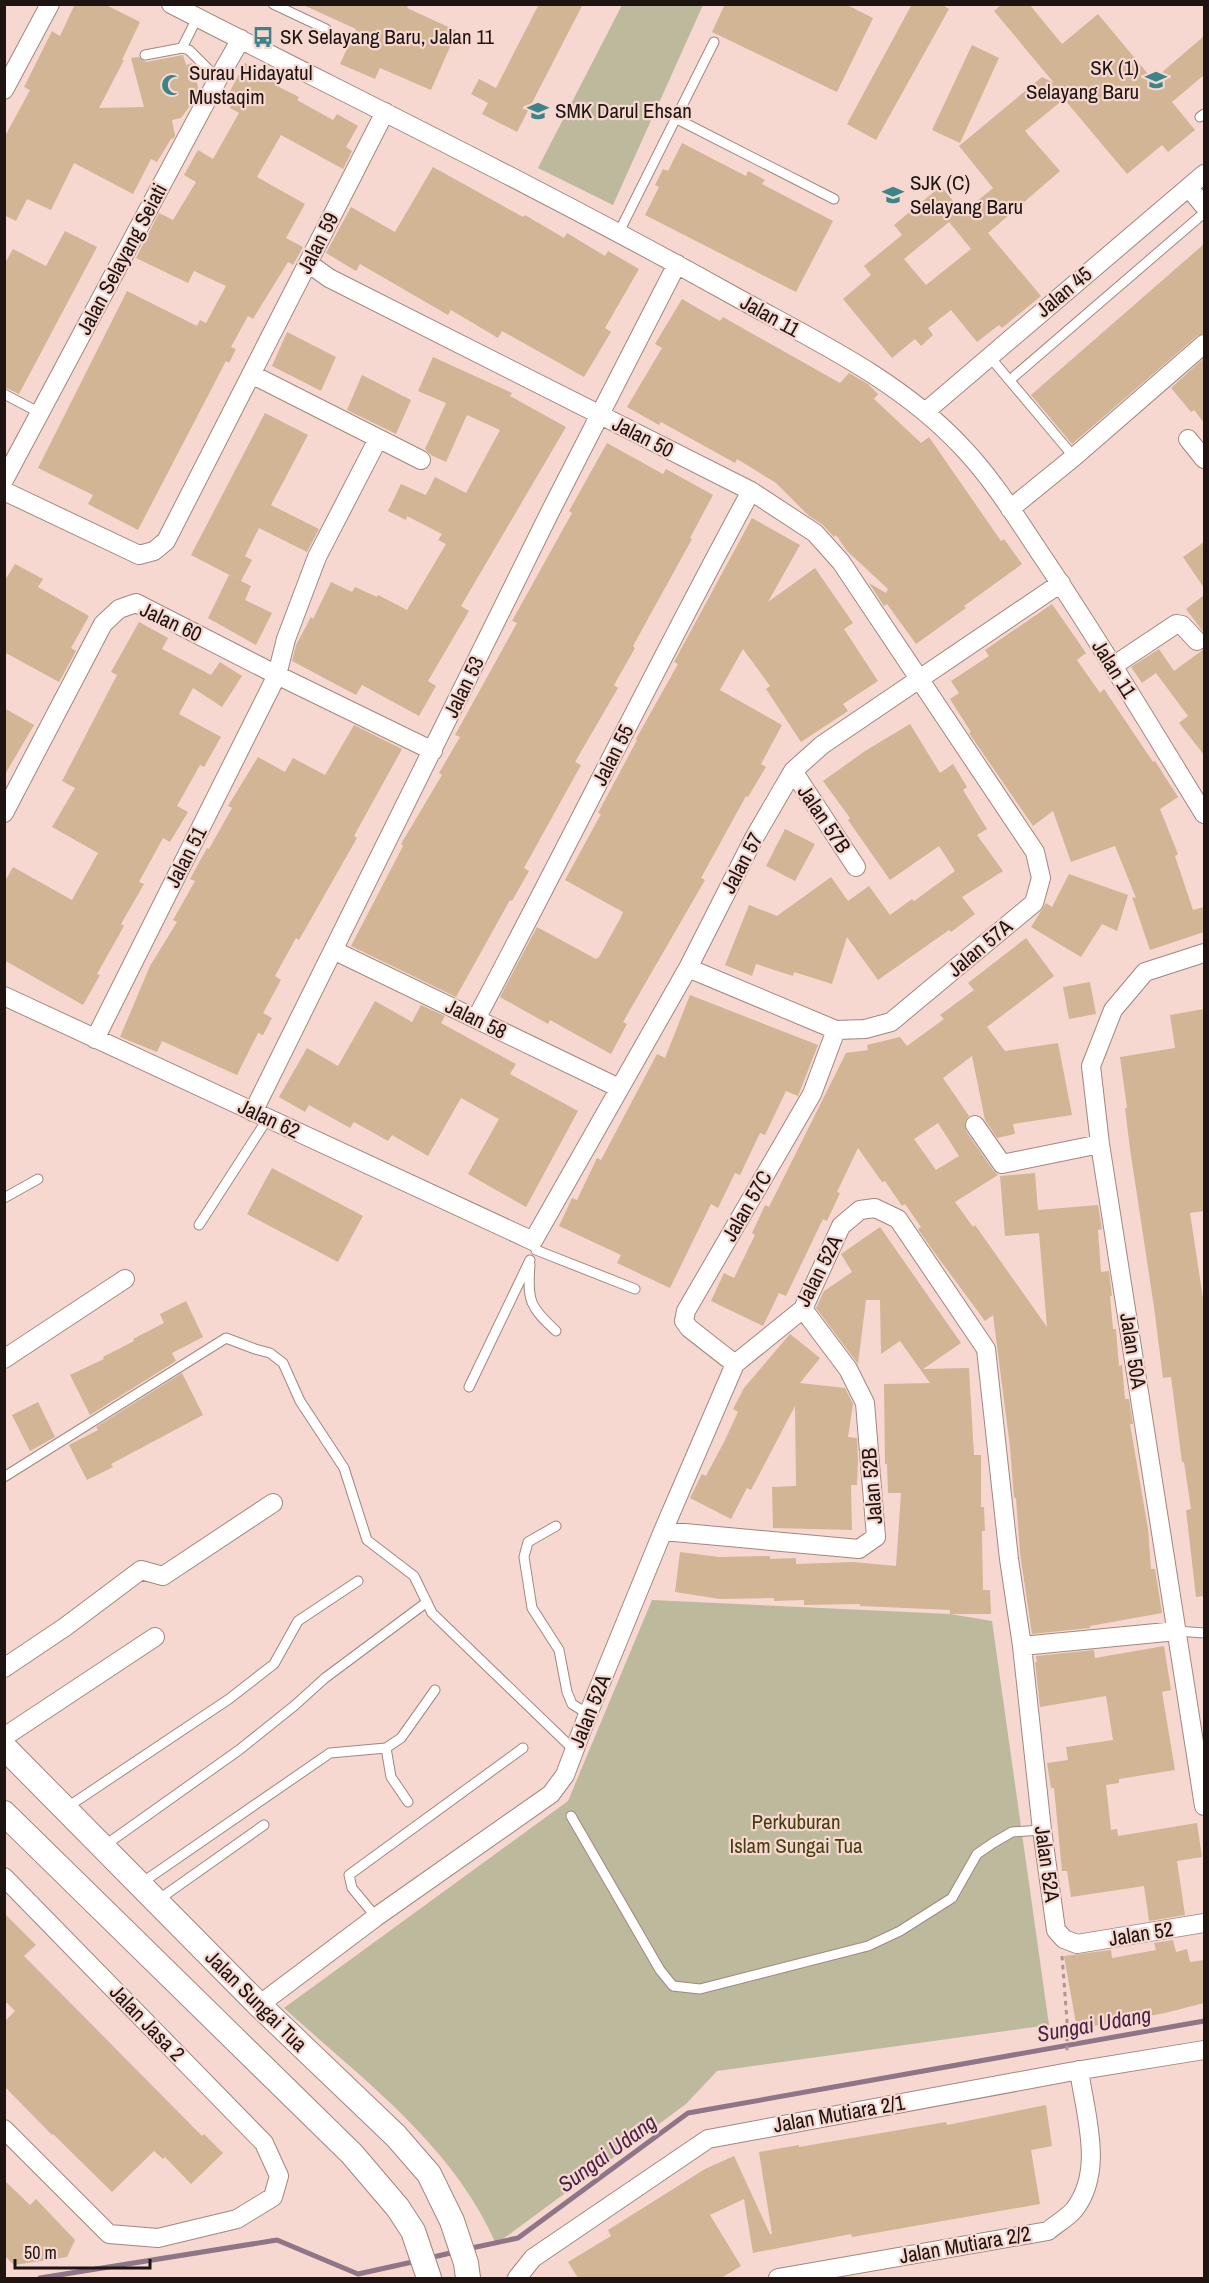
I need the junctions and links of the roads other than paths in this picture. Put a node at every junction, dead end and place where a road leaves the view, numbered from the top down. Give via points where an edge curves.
1 (50, 4) edge
2 (171, 4) edge
3 (273, 4) edge
4 (197, 18) junction
5 (326, 29) dead end
6 (241, 39) junction
7 (714, 42) dead end
8 (182, 48) junction
9 (145, 56) dead end
10 (218, 79) junction
11 (4, 90) edge
12 (385, 112) junction
13 (677, 119) junction
14 (1204, 174) edge
15 (1188, 188) junction
16 (834, 199) dead end
17 (1204, 206) edge
18 (1204, 213) edge
19 (618, 234) junction
20 (308, 263) junction
21 (677, 264) junction
22 (1204, 344) edge
23 (989, 356) junction
24 (251, 374) junction
25 (1010, 380) junction
26 (4, 394) edge
27 (925, 412) junction
28 (40, 413) junction
29 (601, 415) junction
30 (378, 439) junction
31 (1188, 439) dead end
32 (1074, 457) junction
33 (1204, 459) edge
34 (421, 460) dead end
35 (4, 480) edge
36 (4, 491) edge
37 (751, 491) junction
38 (1010, 509) junction
39 (1061, 584) junction
40 (1197, 641) dead end
41 (1113, 666) junction
42 (277, 675) junction
43 (920, 678) junction
44 (433, 751) junction
45 (793, 771) junction
46 (4, 813) edge
47 (1204, 814) edge
48 (856, 867) dead end
49 (333, 950) junction
50 (1204, 953) edge
51 (688, 969) junction
52 (4, 996) edge
53 (476, 1019) junction
54 (836, 1030) junction
55 (94, 1039) junction
56 (619, 1088) junction
57 (260, 1115) junction
58 (975, 1125) dead end
59 (1100, 1144) junction
60 (38, 1179) dead end
61 (4, 1198) edge
62 (199, 1225) dead end
63 (533, 1250) junction
64 (125, 1279) dead end
65 (635, 1289) dead end
66 (802, 1309) junction
67 (556, 1331) dead end
68 (4, 1359) edge
69 (735, 1364) junction
70 (469, 1387) dead end
71 (4, 1477) edge
72 (273, 1503) dead end
73 (556, 1526) dead end
74 (663, 1531) junction
75 (358, 1581) dead end
76 (427, 1602) junction
77 (1177, 1631) junction
78 (1204, 1633) edge
79 (155, 1637) dead end
80 (1022, 1646) junction
81 (4, 1668) edge
82 (435, 1690) dead end
83 (588, 1714) junction
84 (4, 1737) edge
85 (4, 1747) edge
86 (386, 1748) junction
87 (524, 1748) dead end
88 (574, 1750) junction
89 (408, 1802) dead end
90 (1204, 1806) edge
91 (66, 1808) junction
92 (4, 1813) edge
93 (572, 1816) dead end
94 (264, 1825) dead end
95 (1042, 1830) junction
96 (104, 1846) junction
97 (4, 1877) edge
98 (140, 1884) junction
99 (157, 1901) junction
100 (376, 1917) junction
101 (1204, 1923) edge
102 (1070, 1942) joint
103 (259, 2005) junction
104 (1204, 2050) edge
105 (1073, 2064) junction
106 (4, 2129) edge
107 (467, 2271) edge
108 (429, 2278) edge
109 (517, 2278) edge
110 (778, 2278) edge

1 - 11 street
2 - 4 street, Jalan 11
3 - 5 lane
4 - 6 street, Jalan 11
4 - 8 lane
6 - 10 street, Jalan Selayang Seiati
6 - 12 street, Jalan 11
7 - 13 lane
8 - 9 lane
8 - 10 lane via 189,50
10 - 28 street, Jalan Selayang Seiati
12 - 19 street, Jalan 11
12 - 20 street, Jalan 59
13 - 16 lane
13 - 19 lane
14 - 15 street, Jalan 45
15 - 17 street
15 - 23 street, Jalan 45
18 - 25 lane
19 - 21 street, Jalan 11
20 - 24 street, Jalan 59
20 - 29 street, Jalan 50 via 329,278
21 - 27 street, Jalan 11 via 855,363
21 - 29 street, Jalan 53
22 - 32 street
23 - 25 lane
23 - 27 street, Jalan 45
24 - 30 street
24 - 36 street, Jalan 59 via 166,541 154,551 139,555
25 - 32 lane
26 - 28 lane
27 - 38 street, Jalan 11 via 963,448
28 - 35 street, Jalan Selayang Seiati
29 - 37 street, Jalan 50
29 - 44 street, Jalan 53
30 - 34 street
30 - 42 street, Jalan 51 via 317,557 286,639
31 - 33 street
32 - 38 street
37 - 43 street, Jalan 50 via 814,533 841,562
37 - 53 street, Jalan 55
38 - 39 street, Jalan 11
39 - 41 street, Jalan 11
39 - 43 street, Jalan 57
40 - 41 street via 1176,624
41 - 47 street, Jalan 11
42 - 44 street, Jalan 60
42 - 46 street, Jalan 60 via 136,603 119,609 103,624
42 - 55 street, Jalan 51
43 - 45 street, Jalan 57 via 822,745
43 - 54 street, Jalan 57A via 1035,852 1041,878 1034,903 891,1022 865,1029
44 - 49 street, Jalan 53
45 - 48 street, Jalan 57B
45 - 51 street, Jalan 57 via 754,838
49 - 53 street, Jalan 58
49 - 57 street, Jalan 53
50 - 59 street, Jalan 50A via 1145,972 1113,1010 1091,1066
51 - 54 street, Jalan 57A
51 - 56 street, Jalan 57
52 - 55 street, Jalan 62
53 - 56 street, Jalan 58
54 - 69 street, Jalan 57C via 812,1094 686,1311 684,1321 689,1328
55 - 57 street, Jalan 62
56 - 63 street, Jalan 57
57 - 62 lane
57 - 63 street, Jalan 62
58 - 59 street via 1002,1164
59 - 77 street, Jalan 50A
60 - 61 lane
63 - 65 lane
63 - 67 lane via 528,1288 533,1306
63 - 70 lane
64 - 68 street
66 - 69 street, Jalan 52A
66 - 74 street, Jalan 52B via 848,1369 865,1403 876,1537 859,1549
66 - 80 street, Jalan 52A via 842,1226 860,1210 875,1208 898,1219 986,1349
69 - 74 street, Jalan 52A
71 - 76 lane via 226,1338 270,1353 283,1363 300,1401 344,1468 367,1540 414,1576
72 - 81 street via 163,1576 141,1570
73 - 83 lane via 528,1542 524,1557 529,1594 532,1608 559,1650 572,1704
74 - 83 street, Jalan 52A
75 - 91 lane via 298,1621 274,1664 229,1699
76 - 88 lane via 432,1613
76 - 96 lane via 325,1678 239,1750
77 - 78 lane
77 - 80 street
77 - 90 street, Jalan 50A
79 - 84 street
80 - 95 street, Jalan 52A
82 - 86 lane via 401,1738
83 - 88 street, Jalan 52A
85 - 91 main road, Jalan Sungai Tua
86 - 89 lane via 391,1777
86 - 98 lane via 330,1753
87 - 100 lane via 349,1875 352,1888
88 - 100 street, Jalan 52A via 565,1775 551,1794
91 - 96 main road, Jalan Sungai Tua
92 - 108 main road, Jalan Sungai Tua via 352,2154 413,2231
93 - 95 lane via 660,1970 673,1986 700,1989 868,1946 952,1898 978,1854 993,1843 1012,1832
94 - 99 lane
95 - 102 street, Jalan 52A via 1056,1930
96 - 98 main road, Jalan Sungai Tua
97 - 106 street, Jalan Jasa 2 via 264,2143 279,2176 273,2197 237,2219 158,2238 109,2234
98 - 99 main road, Jalan Sungai Tua
99 - 103 main road, Jalan Sungai Tua
100 - 103 street, Jalan 52A
101 - 102 street, Jalan 52
103 - 107 main road, Jalan Sungai Tua via 396,2136 429,2174 452,2221
104 - 105 street, Jalan Mutiara 2/1
105 - 109 street, Jalan Mutiara 2/1 via 708,2139 533,2258
105 - 110 street, Jalan Mutiara 2/2 via 1092,2155 1088,2185 1073,2210 1048,2230

